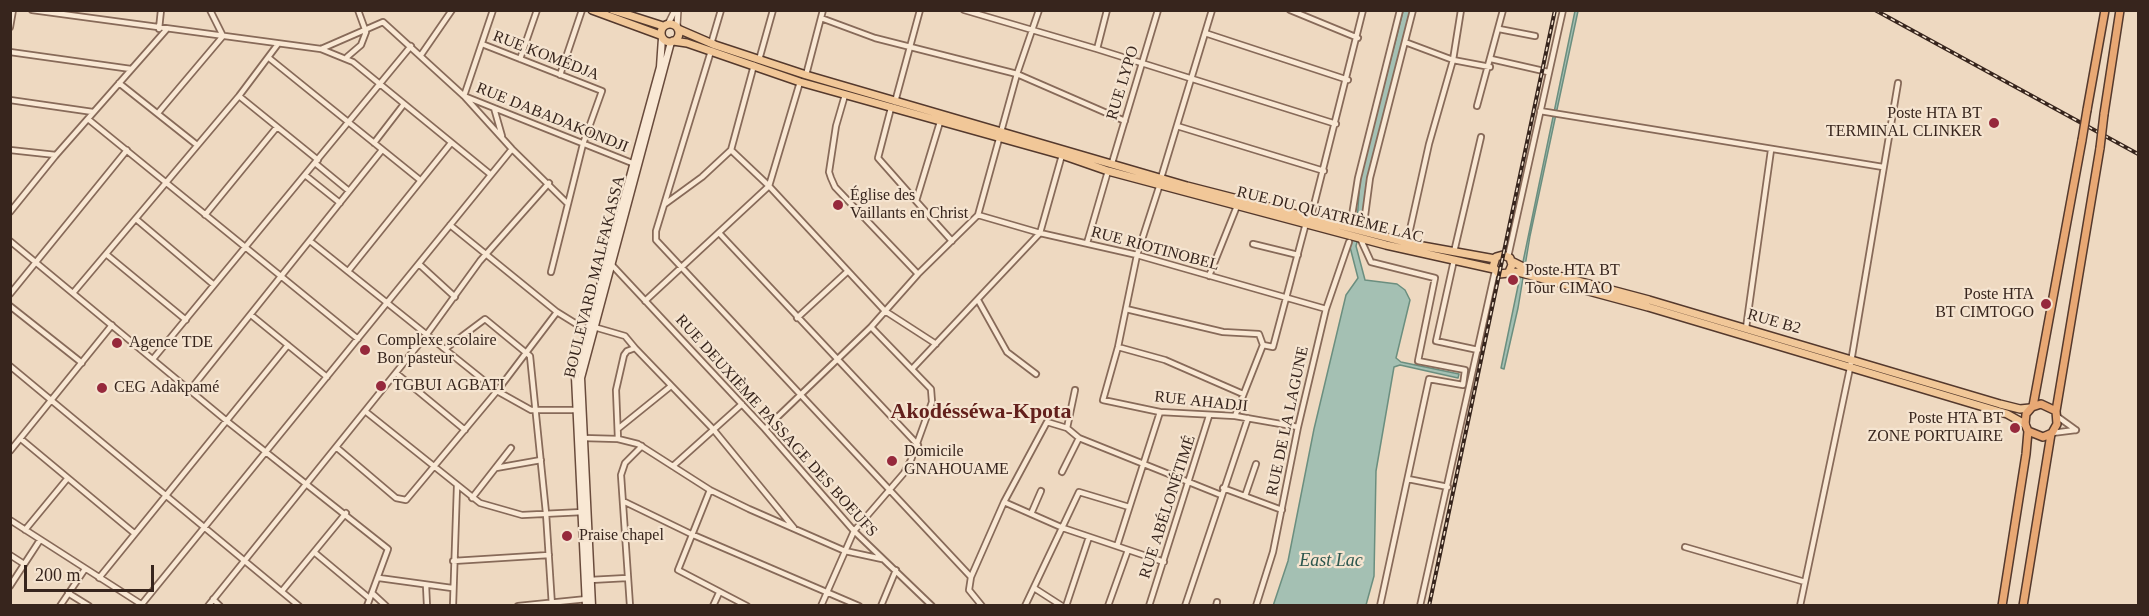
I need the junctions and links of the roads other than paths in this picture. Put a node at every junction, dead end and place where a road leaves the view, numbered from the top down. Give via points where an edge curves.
1 (13, 10) edge
2 (32, 10) edge
3 (161, 10) edge
4 (210, 10) edge
5 (358, 10) edge
6 (452, 10) edge
7 (494, 10) edge
8 (537, 10) edge
9 (582, 10) edge
10 (592, 10) edge
11 (613, 10) edge
12 (676, 10) edge
13 (722, 10) edge
14 (773, 10) edge
15 (823, 10) edge
16 (920, 10) edge
17 (964, 10) edge
18 (1039, 10) edge
19 (1107, 10) edge
20 (1158, 10) edge
21 (1212, 10) edge
22 (1290, 10) edge
23 (1363, 10) edge
24 (1400, 10) edge
25 (1413, 10) edge
26 (1461, 10) edge
27 (1503, 10) edge
28 (1563, 10) edge
29 (2105, 10) edge
30 (2120, 10) edge
31 (47, 12) edge
32 (635, 14) edge
33 (821, 18) junction
34 (665, 25) junction
35 (10, 27) edge
36 (678, 28) junction
37 (159, 29) junction
38 (1499, 29) junction
39 (166, 30) junction
40 (1033, 30) junction
41 (366, 32) junction
42 (1205, 33) junction
43 (223, 36) junction
44 (661, 36) junction
45 (1535, 36) dead end
46 (1358, 38) junction
47 (672, 41) junction
48 (1405, 42) junction
49 (278, 44) junction
50 (482, 44) junction
51 (411, 46) junction
52 (711, 47) junction
53 (910, 47) junction
54 (321, 49) junction
55 (1097, 49) junction
56 (10, 52) edge
57 (421, 55) junction
58 (347, 57) junction
59 (269, 58) junction
60 (1491, 58) junction
61 (520, 59) junction
62 (1453, 60) junction
63 (757, 62) junction
64 (1142, 62) junction
65 (663, 67) junction
66 (1490, 67) junction
67 (131, 69) junction
68 (1548, 72) junction
69 (1017, 74) junction
70 (560, 75) junction
71 (806, 75) junction
72 (1192, 78) junction
73 (1348, 80) junction
74 (119, 82) junction
75 (800, 82) junction
76 (1898, 83) dead end
77 (379, 84) junction
78 (845, 95) junction
79 (239, 96) junction
80 (464, 96) junction
81 (10, 100) edge
82 (404, 104) junction
83 (893, 105) junction
84 (1477, 106) dead end
85 (494, 108) junction
86 (1540, 111) junction
87 (93, 112) junction
88 (158, 113) junction
89 (88, 119) junction
90 (1125, 121) junction
91 (939, 122) junction
92 (348, 123) junction
93 (1336, 124) junction
94 (1177, 126) junction
95 (277, 127) junction
96 (1001, 135) junction
97 (502, 136) junction
98 (1481, 137) dead end
99 (451, 142) junction
100 (374, 143) junction
101 (584, 144) junction
102 (197, 145) junction
103 (512, 149) junction
104 (10, 150) edge
105 (127, 150) junction
106 (382, 150) junction
107 (731, 150) junction
108 (1771, 150) junction
109 (56, 155) junction
110 (1062, 155) junction
111 (316, 161) junction
112 (632, 163) junction
113 (1112, 163) junction
114 (1883, 167) junction
115 (1108, 171) junction
116 (1324, 171) junction
117 (490, 174) junction
118 (305, 175) junction
119 (420, 180) junction
120 (1161, 181) junction
121 (166, 183) junction
122 (549, 183) junction
123 (768, 186) junction
124 (1186, 188) junction
125 (349, 191) junction
126 (916, 201) junction
127 (340, 203) junction
128 (567, 203) junction
129 (665, 204) junction
130 (1237, 206) junction
131 (10, 212) edge
132 (205, 215) junction
133 (978, 215) junction
134 (136, 219) junction
135 (1309, 220) junction
136 (450, 225) junction
137 (1350, 228) junction
138 (1040, 233) junction
139 (720, 234) junction
140 (1361, 234) junction
141 (10, 241) edge
142 (310, 241) junction
143 (952, 241) junction
144 (1349, 242) dead end
145 (1087, 243) junction
146 (1407, 243) junction
147 (1253, 244) dead end
148 (245, 248) junction
149 (106, 254) junction
150 (488, 255) junction
151 (1137, 255) junction
152 (1298, 255) junction
153 (1454, 256) junction
154 (1494, 259) junction
155 (1509, 259) junction
156 (609, 261) junction
157 (37, 263) junction
158 (419, 264) junction
159 (682, 267) junction
160 (349, 270) junction
161 (1495, 270) junction
162 (848, 271) junction
163 (551, 272) dead end
164 (1509, 272) junction
165 (918, 274) junction
166 (281, 276) junction
167 (1209, 276) junction
168 (214, 285) junction
169 (73, 293) junction
170 (10, 294) edge
171 (455, 297) junction
172 (1286, 298) junction
173 (978, 300) junction
174 (645, 301) junction
175 (387, 302) junction
176 (10, 306) edge
177 (1126, 309) junction
178 (1326, 309) junction
179 (885, 311) junction
180 (557, 312) junction
181 (251, 315) junction
182 (797, 318) junction
183 (186, 320) junction
184 (112, 325) junction
185 (594, 326) junction
186 (870, 327) junction
187 (1746, 328) junction
188 (586, 330) junction
189 (427, 334) junction
190 (358, 339) junction
191 (936, 344) junction
192 (288, 345) junction
193 (1263, 345) junction
194 (1118, 347) junction
195 (635, 348) junction
196 (445, 349) junction
197 (1478, 350) junction
198 (526, 352) junction
199 (153, 359) junction
200 (1852, 359) junction
201 (836, 360) junction
202 (82, 363) junction
203 (1850, 368) junction
204 (912, 369) junction
205 (12, 370) edge
206 (396, 373) junction
207 (1036, 374) dead end
208 (327, 377) junction
209 (671, 386) junction
210 (190, 390) junction
211 (1075, 390) dead end
212 (497, 391) junction
213 (1243, 394) junction
214 (801, 395) junction
215 (52, 400) junction
216 (742, 404) junction
217 (2032, 407) junction
218 (578, 410) junction
219 (365, 411) junction
220 (537, 411) junction
221 (1161, 412) junction
222 (2057, 414) junction
223 (1209, 416) junction
224 (1235, 416) junction
225 (1248, 418) junction
226 (228, 422) junction
227 (1298, 427) junction
228 (619, 428) junction
229 (1067, 428) junction
230 (2026, 428) junction
231 (713, 429) junction
232 (765, 429) junction
233 (465, 430) junction
234 (2051, 433) junction
235 (582, 438) junction
236 (1079, 438) junction
237 (21, 439) junction
238 (618, 439) junction
239 (918, 445) junction
240 (642, 446) junction
241 (336, 447) junction
242 (512, 448) dead end
243 (10, 451) edge
244 (266, 451) junction
245 (541, 460) junction
246 (1256, 464) dead end
247 (1143, 465) junction
248 (673, 466) junction
249 (434, 467) junction
250 (496, 468) junction
251 (1062, 472) dead end
252 (67, 478) junction
253 (1408, 479) junction
254 (307, 482) junction
255 (1190, 482) junction
256 (457, 486) junction
257 (1448, 487) junction
258 (1224, 488) junction
259 (710, 490) junction
260 (890, 490) junction
261 (1041, 491) dead end
262 (1221, 495) junction
263 (166, 496) junction
264 (1245, 496) junction
265 (472, 498) junction
266 (625, 502) junction
267 (1004, 502) junction
268 (1129, 507) junction
269 (1282, 510) junction
270 (583, 512) junction
271 (346, 513) junction
272 (546, 513) junction
273 (1031, 514) junction
274 (10, 520) edge
275 (205, 528) junction
276 (794, 528) junction
277 (1062, 528) junction
278 (26, 530) junction
279 (854, 531) junction
280 (134, 533) junction
281 (691, 534) junction
282 (1089, 537) junction
283 (40, 540) junction
284 (1117, 546) junction
285 (1685, 547) dead end
286 (1128, 550) junction
287 (845, 551) junction
288 (314, 552) junction
289 (10, 555) edge
290 (549, 555) junction
291 (884, 560) junction
292 (244, 561) junction
293 (453, 561) junction
294 (1164, 561) junction
295 (24, 564) junction
296 (85, 569) junction
297 (896, 570) junction
298 (971, 577) junction
299 (99, 578) junction
300 (379, 578) junction
301 (627, 578) junction
302 (590, 580) junction
303 (1805, 582) junction
304 (426, 585) junction
305 (10, 586) edge
306 (452, 588) junction
307 (1034, 588) junction
308 (282, 591) junction
309 (372, 592) junction
310 (827, 592) junction
311 (68, 593) junction
312 (719, 593) junction
313 (369, 598) junction
314 (213, 599) junction
315 (589, 602) edge
316 (552, 604) edge
317 (143, 605) edge
318 (60, 606) edge
319 (89, 606) edge
320 (208, 606) edge
321 (220, 606) edge
322 (299, 606) edge
323 (367, 606) edge
324 (386, 606) edge
325 (427, 606) edge
326 (453, 606) edge
327 (518, 606) edge
328 (630, 606) edge
329 (713, 606) edge
330 (747, 606) edge
331 (821, 606) edge
332 (859, 606) edge
333 (881, 606) edge
334 (932, 606) edge
335 (982, 606) edge
336 (1025, 606) edge
337 (1064, 606) edge
338 (1108, 606) edge
339 (1149, 606) edge
340 (1185, 606) edge
341 (1256, 606) edge
342 (1380, 606) edge
343 (1420, 606) edge
344 (1800, 606) edge
345 (2002, 606) edge
346 (2023, 606) edge

1 - 35 street
2 - 31 street
3 - 37 street
4 - 43 street
5 - 41 street
6 - 57 street
7 - 50 street
8 - 61 street
9 - 70 street
10 - 44 main road
11 - 32 main road
12 - 34 street
12 - 36 street
13 - 52 street
14 - 63 street
15 - 33 street
16 - 53 street
17 - 40 street
18 - 40 street
19 - 55 street
20 - 64 street, RUE LYPO
21 - 42 street
22 - 46 street
23 - 46 street
24 - 137 street via 1358,178
25 - 48 street
26 - 62 street
27 - 38 street
28 - 68 street
29 - 217 highway, bridge
30 - 222 highway, bridge
31 - 37 street
32 - 34 main road
33 - 53 street
33 - 71 street
34 - 36 main road
34 - 44 main road
36 - 47 main road via 678,37
36 - 52 main road
37 - 39 street
38 - 45 street
38 - 60 street
39 - 43 street
39 - 67 street
40 - 55 street
40 - 69 street
41 - 51 street via 380,23 388,24
41 - 54 street
41 - 58 street via 361,45
42 - 72 street
42 - 73 street
43 - 49 street
43 - 88 street
44 - 47 main road
44 - 65 main road
46 - 73 street
47 - 52 main road
47 - 65 main road
48 - 62 street
48 - 140 street via 1370,178
49 - 54 street
49 - 59 street
50 - 61 street, RUE KOMÉDJA
50 - 80 street
51 - 57 street
51 - 77 street
52 - 63 main road
52 - 129 street
53 - 69 street
53 - 83 street
54 - 58 street
55 - 64 street
56 - 67 street
57 - 80 street
58 - 77 street
59 - 79 street
59 - 92 street
60 - 66 street
60 - 68 street
61 - 70 street, RUE KOMÉDJA
62 - 66 street
62 - 146 street
63 - 71 main road
63 - 75 main road
63 - 107 street
64 - 72 street
64 - 90 street, RUE LYPO
65 - 112 main road
65 - 156 main road, BOULEVARD MALFAKASSA
66 - 84 street
67 - 74 street
68 - 86 street
69 - 90 street
69 - 96 street
70 - 101 street, RUE KOMÉDJA via 602,91
71 - 83 main road
72 - 93 street
72 - 94 street
73 - 93 street
74 - 87 street
74 - 88 street
75 - 78 main road
75 - 123 street
76 - 114 street
77 - 82 street
77 - 92 street
78 - 83 main road
78 - 165 street via 835,133 831,178 835,187
79 - 95 street
79 - 102 street
80 - 85 street, RUE DABADAKONDJI
80 - 97 street
81 - 87 street
82 - 99 street
82 - 100 street
83 - 91 main road
83 - 96 main road
83 - 126 street via 878,158
85 - 97 street
85 - 101 street, RUE DABADAKONDJI
86 - 108 street
86 - 155 street
87 - 89 street
88 - 102 street
89 - 105 street
89 - 109 street
90 - 113 street, RUE LYPO
91 - 96 main road
91 - 126 street
92 - 100 street
92 - 111 street
93 - 116 street
94 - 116 street
94 - 120 street
95 - 111 street
95 - 132 street
96 - 110 main road
96 - 113 main road
96 - 133 street
97 - 103 street
98 - 153 street
99 - 117 street
99 - 119 street
100 - 106 street
101 - 112 street, RUE DABADAKONDJI
101 - 128 street
102 - 121 street
103 - 117 street
103 - 122 street
104 - 109 street
105 - 121 street
105 - 157 street
106 - 119 street
106 - 125 street
107 - 123 street
107 - 129 street
108 - 114 street
108 - 187 street
109 - 131 street
110 - 115 main road
110 - 138 street
111 - 118 street
111 - 125 street
112 - 156 main road
113 - 120 main road
114 - 200 street
115 - 120 main road
115 - 145 street
116 - 135 street
117 - 136 street
118 - 127 street
118 - 148 street
119 - 160 street
120 - 124 main road, RUE DU QUATRIÈME LAC
120 - 151 street
121 - 132 street
121 - 134 street
122 - 128 street
122 - 150 street
123 - 139 street
123 - 162 street
124 - 130 main road, RUE DU QUATRIÈME LAC
124 - 135 main road, RUE DU QUATRIÈME LAC
125 - 127 street
126 - 143 street
127 - 142 street
128 - 163 street
129 - 159 street via 656,240
130 - 135 main road, RUE DU QUATRIÈME LAC
130 - 167 street
132 - 148 street
133 - 138 street, RUE RIOTINOBEL
133 - 143 street
134 - 149 street
134 - 168 street
135 - 137 main road, RUE DU QUATRIÈME LAC
135 - 140 main road, RUE DU QUATRIÈME LAC
135 - 152 street
136 - 150 street
136 - 158 street
137 - 140 main road, RUE DU QUATRIÈME LAC
138 - 145 street, RUE RIOTINOBEL
138 - 173 street
139 - 159 street
139 - 182 street
140 - 146 main road, RUE DU QUATRIÈME LAC
140 - 153 main road, RUE DU QUATRIÈME LAC
140 - 253 street via 1371,262 1435,278 1418,361 1465,370 1463,385 1429,380
141 - 157 street
142 - 160 street
142 - 166 street
143 - 165 street
144 - 178 street, RUE DE LA LAGUNE
145 - 151 street, RUE RIOTINOBEL
146 - 153 main road, RUE DU QUATRIÈME LAC
147 - 152 street
148 - 166 street
148 - 168 street
149 - 169 street
149 - 183 street
150 - 171 street
150 - 180 street
151 - 167 street, RUE RIOTINOBEL
151 - 177 street
152 - 172 street
153 - 154 main road, RUE DU QUATRIÈME LAC
153 - 161 main road, RUE DU QUATRIÈME LAC
153 - 197 street via 1436,341
154 - 155 main road via 1501,255
154 - 161 main road
155 - 164 main road
155 - 187 main road, RUE B2 via 1521,266
156 - 174 street, RUE DEUXIÈME PASSAGE DES BOEUFS
156 - 185 main road, BOULEVARD MALFAKASSA
156 - 188 main road, BOULEVARD MALFAKASSA
157 - 169 street
157 - 170 street
158 - 171 street
158 - 175 street
159 - 174 street
159 - 214 street
160 - 175 street
161 - 164 main road
161 - 197 street
162 - 179 street
162 - 182 street
164 - 203 main road, RUE B2 via 1648,306
165 - 179 street
166 - 181 street
166 - 190 street
167 - 172 street, RUE RIOTINOBEL
168 - 183 street
169 - 184 street
171 - 189 street
172 - 178 street, RUE RIOTINOBEL
172 - 193 street via 1273,347
173 - 191 street
173 - 207 street via 1006,352
174 - 216 street, RUE DEUXIÈME PASSAGE DES BOEUFS
175 - 189 street
175 - 190 street
176 - 202 street
177 - 193 street via 1223,332 1259,334
177 - 194 street
178 - 227 street, RUE DE LA LAGUNE
179 - 186 street
179 - 191 street
180 - 188 street
180 - 198 street
181 - 192 street
181 - 210 street
182 - 201 street
183 - 199 street
184 - 199 street
184 - 202 street
185 - 195 street via 625,336
185 - 218 main road, BOULEVARD MALFAKASSA via 582,370
186 - 201 street
186 - 204 street
187 - 200 main road, RUE B2
188 - 218 main road, BOULEVARD MALFAKASSA via 575,377
189 - 196 street
189 - 206 street
190 - 208 street
191 - 204 street
192 - 208 street
192 - 226 street
193 - 213 street
194 - 213 street via 1191,369
194 - 221 street, RUE AHADJI via 1103,400
195 - 209 street
195 - 228 street via 627,351 621,363 616,390
196 - 198 street via 485,319
196 - 212 street
197 - 257 street
198 - 212 street
198 - 220 street via 531,358
199 - 210 street
200 - 203 street
200 - 217 main road, RUE B2 via 2000,404 2020,409
201 - 214 street
201 - 239 street
202 - 215 street
203 - 230 main road, RUE B2 via 2007,414
203 - 303 street
204 - 239 street via 933,394
205 - 215 street
206 - 219 street
206 - 233 street
208 - 244 street
209 - 228 street
209 - 231 street
210 - 226 street
211 - 229 street
212 - 220 street
212 - 233 street
213 - 224 street
214 - 232 street
214 - 260 street
215 - 237 street
215 - 263 street
216 - 231 street
216 - 232 street, RUE DEUXIÈME PASSAGE DES BOEUFS
217 - 222 highway via 2046,405
217 - 230 highway via 2026,414
218 - 220 street
218 - 235 main road, BOULEVARD MALFAKASSA
218 - 270 main road, BOULEVARD MALFAKASSA
219 - 241 street
219 - 249 street
220 - 245 street
221 - 223 street, RUE AHADJI
221 - 247 street
222 - 234 highway
222 - 234 street via 2076,429
223 - 224 street, RUE AHADJI
223 - 255 street, RUE ABÉLONÉTIMÉ
224 - 225 street, RUE AHADJI
225 - 227 street, RUE AHADJI
225 - 258 street
226 - 244 street
226 - 263 street
227 - 269 street, RUE DE LA LAGUNE
228 - 238 street
229 - 236 street
229 - 267 street via 1047,422
230 - 234 highway via 2038,437
230 - 345 highway
231 - 248 street
231 - 276 street
232 - 279 street, RUE DEUXIÈME PASSAGE DES BOEUFS
233 - 249 street
234 - 346 highway
235 - 238 street
235 - 270 main road, BOULEVARD MALFAKASSA
236 - 247 street
236 - 251 street
237 - 243 street
237 - 252 street
238 - 240 street
239 - 260 street
240 - 248 street
240 - 266 street via 623,469
241 - 249 street via 402,500
241 - 254 street
242 - 250 street
244 - 254 street
244 - 275 street
245 - 250 street
245 - 272 street
246 - 264 street
247 - 255 street
247 - 268 street
248 - 259 street
249 - 256 street
250 - 265 street
252 - 278 street
252 - 280 street
253 - 257 street
253 - 342 street
254 - 271 street
254 - 292 street
255 - 262 street
255 - 294 street, RUE ABÉLONÉTIMÉ
256 - 265 street
256 - 293 street
257 - 343 street
258 - 262 street
258 - 264 street
259 - 276 street
259 - 281 street
260 - 279 street
260 - 298 street
261 - 273 street
262 - 340 street
263 - 275 street
263 - 280 street
264 - 269 street
265 - 272 street via 512,514
266 - 281 street
266 - 301 street
267 - 273 street
267 - 298 street
268 - 277 street via 1079,492
268 - 284 street
269 - 341 street, RUE DE LA LAGUNE
270 - 272 street
270 - 302 main road, BOULEVARD MALFAKASSA
270 - 315 main road, BOULEVARD MALFAKASSA
271 - 288 street
271 - 300 street via 388,549
272 - 290 street
273 - 277 street
274 - 278 street
275 - 292 street
275 - 317 street
276 - 287 street
277 - 282 street
277 - 307 street
278 - 283 street
279 - 287 street
279 - 291 street, RUE DEUXIÈME PASSAGE DES BOEUFS
280 - 299 street
281 - 310 street
281 - 312 street via 678,570
282 - 284 street
282 - 337 street
283 - 295 street
283 - 296 street
284 - 286 street
285 - 303 street
286 - 294 street
286 - 338 street
287 - 291 street
287 - 310 street
288 - 308 street
288 - 313 street
289 - 295 street
290 - 293 street
290 - 316 street
291 - 297 street, RUE DEUXIÈME PASSAGE DES BOEUFS
292 - 308 street
292 - 314 street
293 - 306 street
294 - 339 street, RUE ABÉLONÉTIMÉ
295 - 305 street
296 - 299 street
296 - 311 street
297 - 333 street
297 - 334 street, RUE DEUXIÈME PASSAGE DES BOEUFS
298 - 335 street via 969,590
299 - 317 street
300 - 304 street
300 - 309 street
301 - 302 street
301 - 328 street
302 - 315 main road, BOULEVARD MALFAKASSA
303 - 344 street
304 - 306 street
304 - 325 street
306 - 326 street
307 - 336 street
307 - 337 street
308 - 322 street
309 - 313 street
309 - 324 street
310 - 331 street
310 - 332 street
311 - 318 street
311 - 319 street
312 - 329 street
312 - 330 street
313 - 323 street
314 - 320 street
314 - 321 street
315 - 316 street
316 - 327 street

